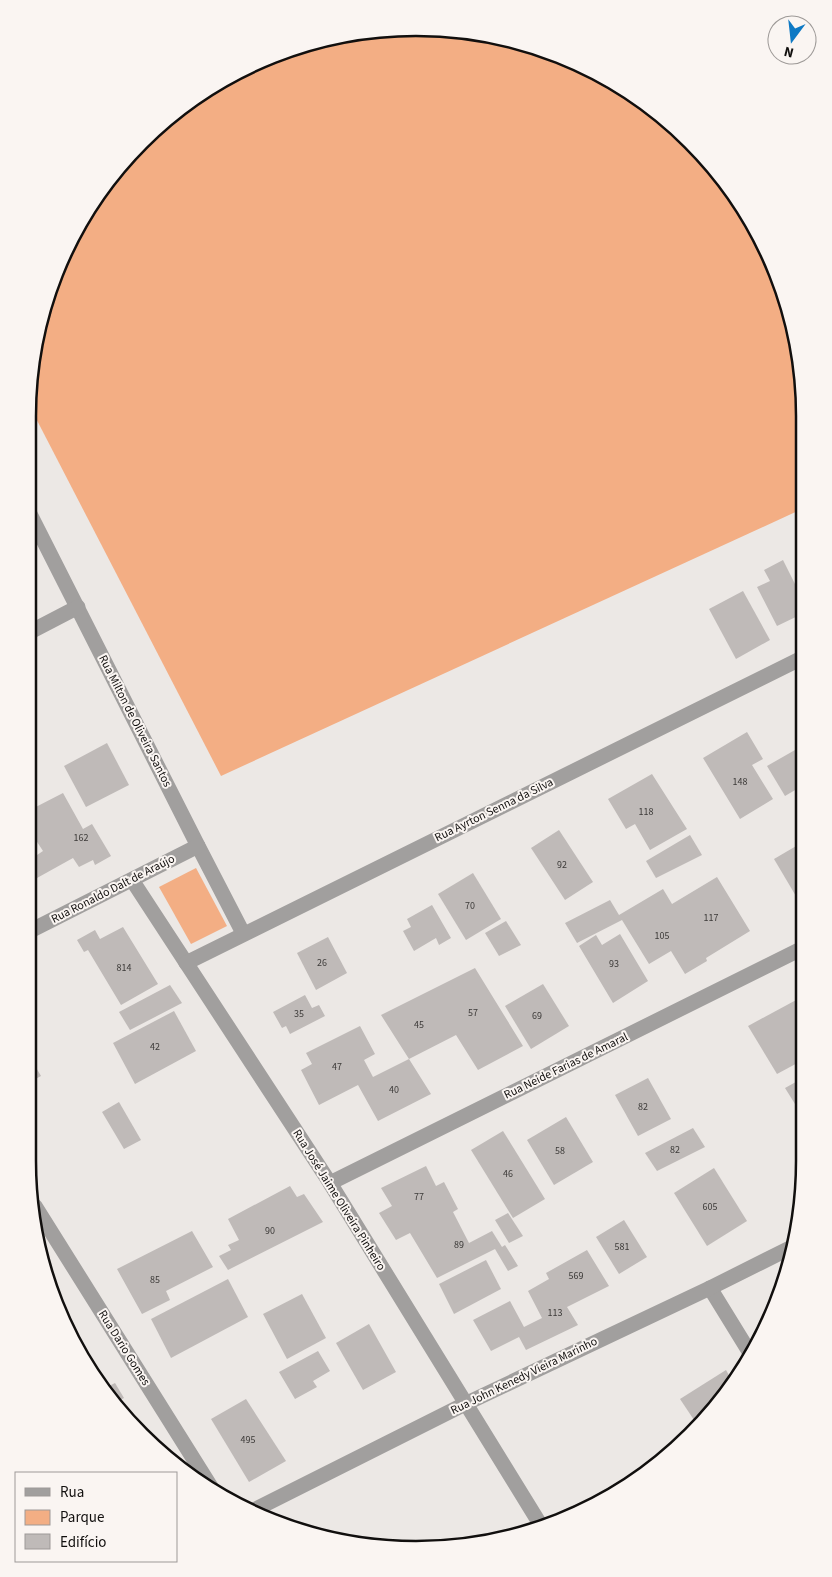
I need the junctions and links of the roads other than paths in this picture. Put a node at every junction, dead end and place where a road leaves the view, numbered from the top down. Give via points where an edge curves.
1 (36, 526) edge
2 (78, 607) junction
3 (36, 629) edge
4 (796, 661) edge
5 (198, 846) junction
6 (132, 880) junction
7 (36, 928) edge
8 (243, 933) junction
9 (796, 951) edge
10 (186, 962) junction
11 (330, 1183) junction
12 (39, 1213) edge
13 (785, 1251) edge
14 (710, 1288) junction
15 (747, 1348) edge
16 (465, 1404) junction
17 (205, 1477) edge
18 (260, 1507) edge
19 (538, 1521) edge

1 - 2 street, Rua Milton de Oliveira Santos
2 - 3 street
2 - 5 street, Rua Milton de Oliveira Santos
4 - 8 street, Rua Ayrton Senna da Silva
5 - 6 street, Rua Ronaldo Dalt de Araújo
5 - 8 street, Rua Milton de Oliveira Santos
6 - 7 street, Rua Ronaldo Dalt de Araújo
6 - 10 street, Rua José Jaime Oliveira Pinheiro
8 - 10 street, Rua Ayrton Senna da Silva
9 - 11 street, Rua Neide Farias de Amaral
10 - 11 street, Rua José Jaime Oliveira Pinheiro
11 - 16 street, Rua José Jaime Oliveira Pinheiro
12 - 17 street, Rua Dario Gomes
13 - 14 street, Rua John Kenedy Vieira Marinho
14 - 15 street
14 - 16 street, Rua John Kenedy Vieira Marinho
16 - 18 street, Rua John Kenedy Vieira Marinho
16 - 19 street, Rua José Jaime Oliveira Pinheiro

